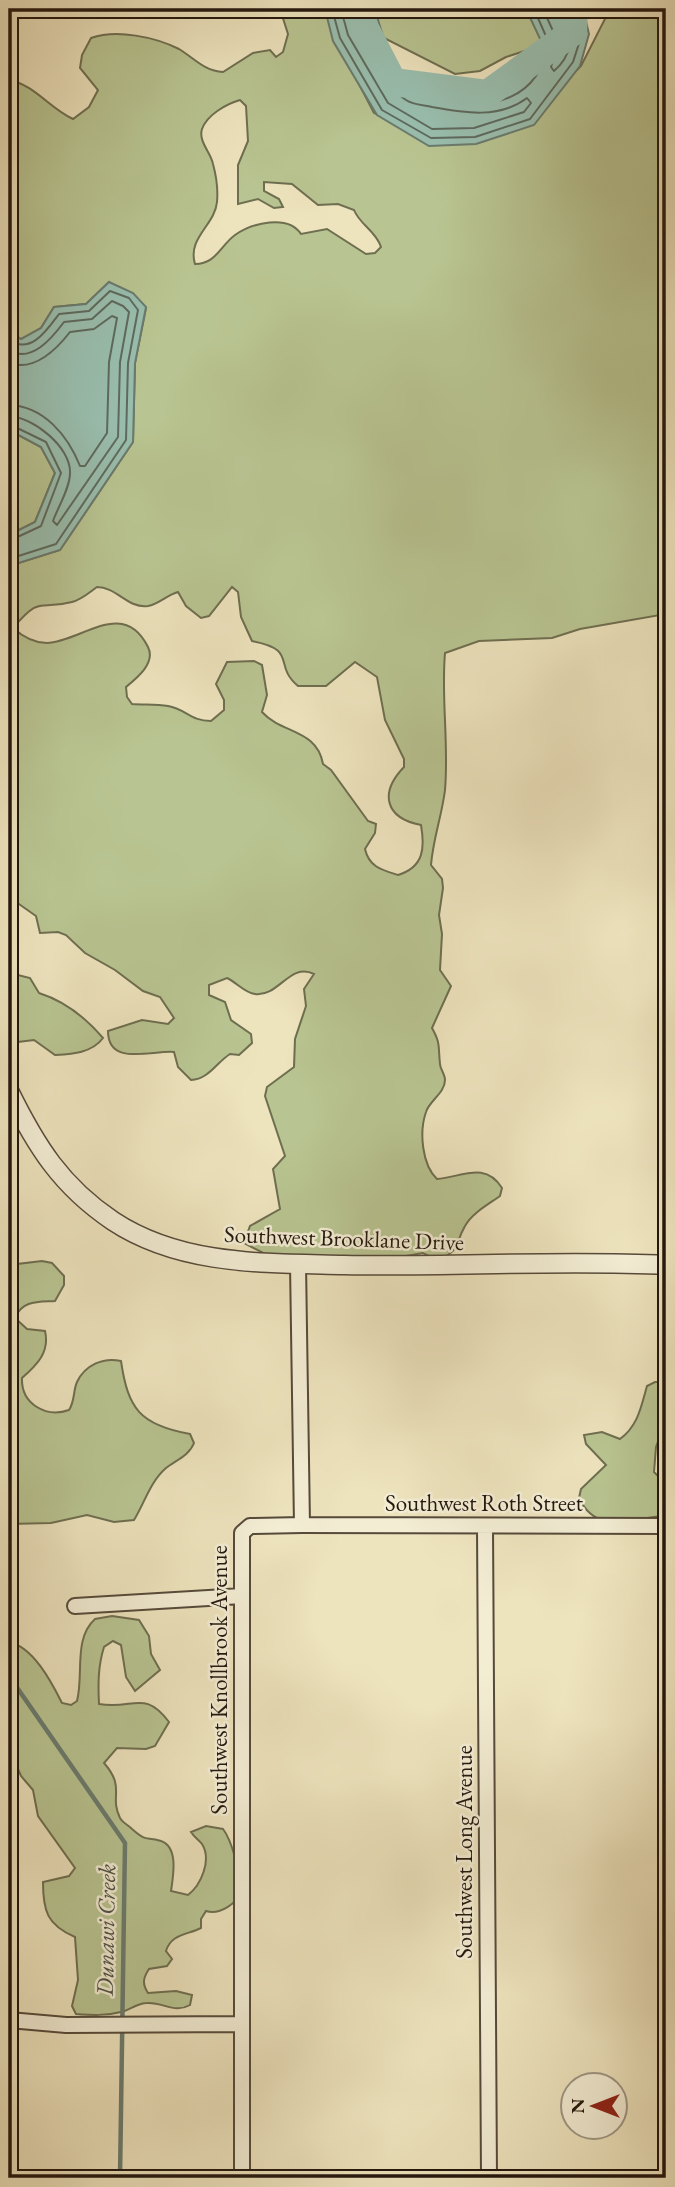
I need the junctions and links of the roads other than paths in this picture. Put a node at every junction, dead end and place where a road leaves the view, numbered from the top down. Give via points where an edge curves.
1 (9, 1091) edge
2 (298, 1264) junction
3 (666, 1265) edge
4 (302, 1525) junction
5 (485, 1526) junction
6 (666, 1526) edge
7 (242, 1596) junction
8 (75, 1606) dead end
9 (9, 2020) edge
10 (241, 2024) junction
11 (243, 2178) edge
12 (489, 2178) edge

1 - 2 street, Southwest Brooklane Drive via 52,1168 114,1222 202,1257
2 - 3 street, Southwest Brooklane Drive
2 - 4 street
4 - 5 street, Southwest Roth Street
4 - 7 street, Southwest Knollbrook Avenue via 246,1528 241,1538
5 - 6 street, Southwest Roth Street
5 - 12 street, Southwest Long Avenue
7 - 8 street
7 - 10 street, Southwest Knollbrook Avenue
9 - 10 street via 66,2025
10 - 11 street, Southwest Knollbrook Avenue

